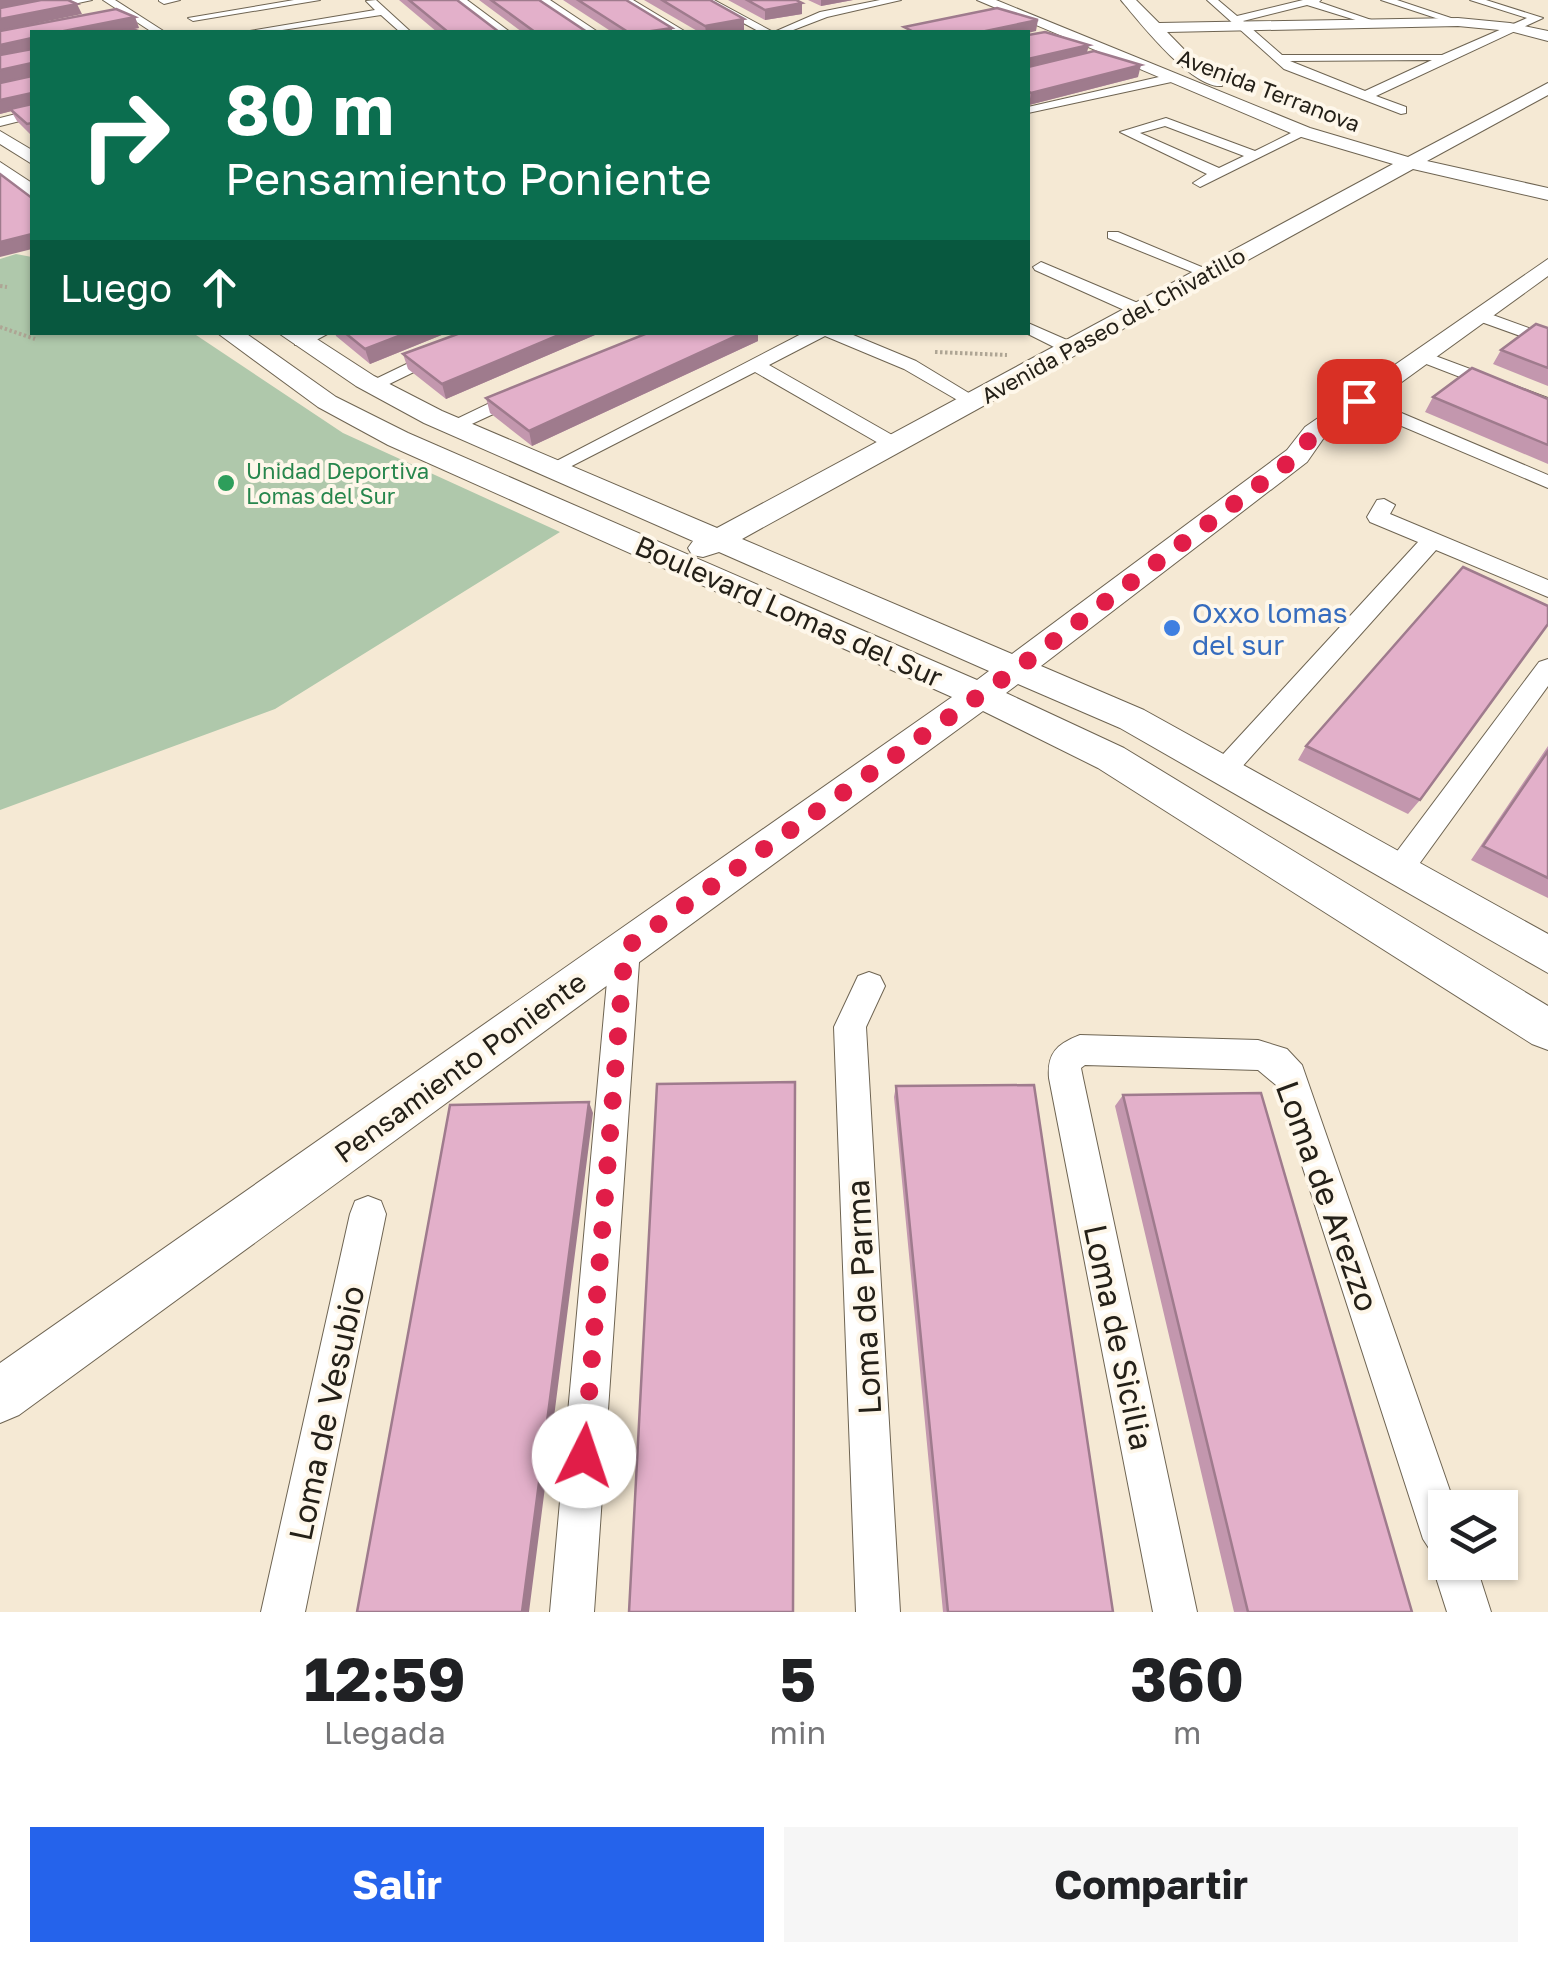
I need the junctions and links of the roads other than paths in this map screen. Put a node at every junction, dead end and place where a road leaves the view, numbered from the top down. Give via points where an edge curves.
1 (87, 0) edge
2 (108, 0) edge
3 (316, 0) edge
4 (370, 0) edge
5 (460, 0) edge
6 (543, 0) edge
7 (625, 0) edge
8 (706, 0) edge
9 (1128, 0) edge
10 (1212, 0) edge
11 (1386, 0) edge
12 (1475, 0) edge
13 (889, 1) edge
14 (1312, 1) edge
15 (809, 7) dead end
16 (994, 8) edge
17 (382, 12) junction
18 (130, 13) junction
19 (824, 14) junction
20 (111, 16) edge
21 (1543, 16) edge
22 (0, 17) edge
23 (193, 18) dead end
24 (1458, 22) junction
25 (1375, 23) junction
26 (1241, 26) junction
27 (1504, 29) junction
28 (151, 30) edge
29 (263, 30) edge
30 (402, 30) edge
31 (501, 30) edge
32 (589, 30) edge
33 (677, 30) edge
34 (764, 30) edge
35 (785, 30) edge
36 (808, 30) edge
37 (1163, 36) junction
38 (1548, 39) edge
39 (1106, 56) junction
40 (1449, 56) junction
41 (1278, 58) junction
42 (1200, 75) junction
43 (1172, 78) junction
44 (1548, 88) edge
45 (1364, 96) junction
46 (1031, 110) edge
47 (1401, 110) dead end
48 (30, 114) edge
49 (0, 122) edge
50 (1304, 132) junction
51 (0, 136) edge
52 (28, 151) edge
53 (1252, 154) junction
54 (1417, 159) junction
55 (0, 168) edge
56 (1217, 173) junction
57 (1200, 182) dead end
58 (1548, 182) edge
59 (30, 190) edge
60 (1548, 194) edge
61 (1113, 235) dead end
62 (1041, 267) dead end
63 (1208, 272) junction
64 (1542, 276) edge
65 (1139, 310) junction
66 (1479, 316) junction
67 (1030, 329) edge
68 (232, 335) edge
69 (304, 335) edge
70 (481, 335) edge
71 (813, 335) edge
72 (837, 335) edge
73 (1548, 341) edge
74 (1063, 352) junction
75 (1422, 356) junction
76 (756, 365) junction
77 (543, 383) edge
78 (372, 384) junction
79 (973, 401) junction
80 (1359, 401) junction
81 (1548, 406) edge
82 (454, 426) junction
83 (894, 444) junction
84 (553, 468) junction
85 (1548, 482) edge
86 (1384, 506) dead end
87 (719, 540) junction
88 (1432, 540) junction
89 (678, 562) junction
90 (1548, 589) edge
91 (1018, 668) junction
92 (1548, 668) edge
93 (980, 696) junction
94 (1223, 770) junction
95 (1399, 870) junction
96 (625, 948) junction
97 (1548, 955) edge
98 (870, 986) dead end
99 (1548, 1030) edge
100 (1064, 1061) joint
101 (368, 1214) dead end
102 (0, 1396) edge
103 (1429, 1490) edge
104 (1459, 1580) edge
105 (283, 1612) edge
106 (572, 1612) edge
107 (878, 1612) edge
108 (1175, 1612) edge
109 (1470, 1612) edge

1 - 22 street
2 - 18 street
3 - 23 street
4 - 17 street
5 - 31 street
6 - 32 street
7 - 33 street
8 - 34 street
9 - 37 street, Avenida Terranova
10 - 26 street
11 - 24 street
12 - 21 street
13 - 19 street
14 - 25 street
14 - 26 street
15 - 19 street
16 - 39 street, Avenida Terranova
17 - 29 street
17 - 30 street
18 - 20 street
18 - 28 street
19 - 35 street
19 - 36 street via 844,24
21 - 27 street
24 - 25 street
24 - 27 street
25 - 26 street
26 - 27 street
26 - 37 street
26 - 41 street
27 - 38 street
27 - 40 street
37 - 39 street via 1154,56
37 - 42 street, Avenida Terranova
39 - 43 street, Avenida Terranova
40 - 41 street
40 - 45 street
41 - 45 street
42 - 43 street
42 - 54 street, Avenida Terranova
43 - 46 street
43 - 50 street, Avenida Terranova
44 - 54 street, Avenida Paseo del Chivatillo
45 - 47 street
48 - 49 street
50 - 53 street
50 - 54 street, Avenida Terranova
51 - 52 street
53 - 56 street
53 - 56 street via 1166,122 1127,132
54 - 58 street, Avenida Terranova
54 - 60 street, Avenida Terranova
54 - 63 street, Avenida Paseo del Chivatillo
55 - 59 street
56 - 57 street
61 - 63 street
62 - 65 street
63 - 65 street, Avenida Paseo del Chivatillo
64 - 66 street
65 - 74 street, Avenida Paseo del Chivatillo
66 - 73 street
66 - 75 street
67 - 74 street
68 - 89 street, Boulevard Lomas del Sur via 370,425
69 - 78 street, Boulevard Lomas del Sur
70 - 78 street
71 - 76 street
72 - 79 street
74 - 79 street, Avenida Paseo del Chivatillo
75 - 80 street
75 - 81 street
76 - 83 street
76 - 84 street
77 - 82 street
78 - 82 street, Boulevard Lomas del Sur
79 - 83 street, Avenida Paseo del Chivatillo
80 - 85 street
80 - 91 street via 1314,433 1297,456
82 - 84 street, Boulevard Lomas del Sur
83 - 87 street, Avenida Paseo del Chivatillo
84 - 87 street, Boulevard Lomas del Sur
86 - 88 street via 1378,517
87 - 89 street, Avenida Paseo del Chivatillo
87 - 91 street, Boulevard Lomas del Sur
88 - 90 street
88 - 94 street
89 - 93 street, Boulevard Lomas del Sur
91 - 93 street, Pensamiento Poniente
91 - 94 street, Boulevard Lomas del Sur via 1132,719
92 - 95 street
93 - 96 street, Pensamiento Poniente
93 - 99 street, Boulevard Lomas del Sur via 1111,758
94 - 95 street, Boulevard Lomas del Sur
95 - 97 street, Boulevard Lomas del Sur
96 - 102 street, Pensamiento Poniente
96 - 106 street
98 - 107 street, Loma de Parma via 850,1028
100 - 103 street, Loma de Arezzo via 1080,1050 1258,1054 1290,1076
100 - 108 street, Loma de Sicilia
101 - 105 street, Loma de Vesubio
104 - 109 street

